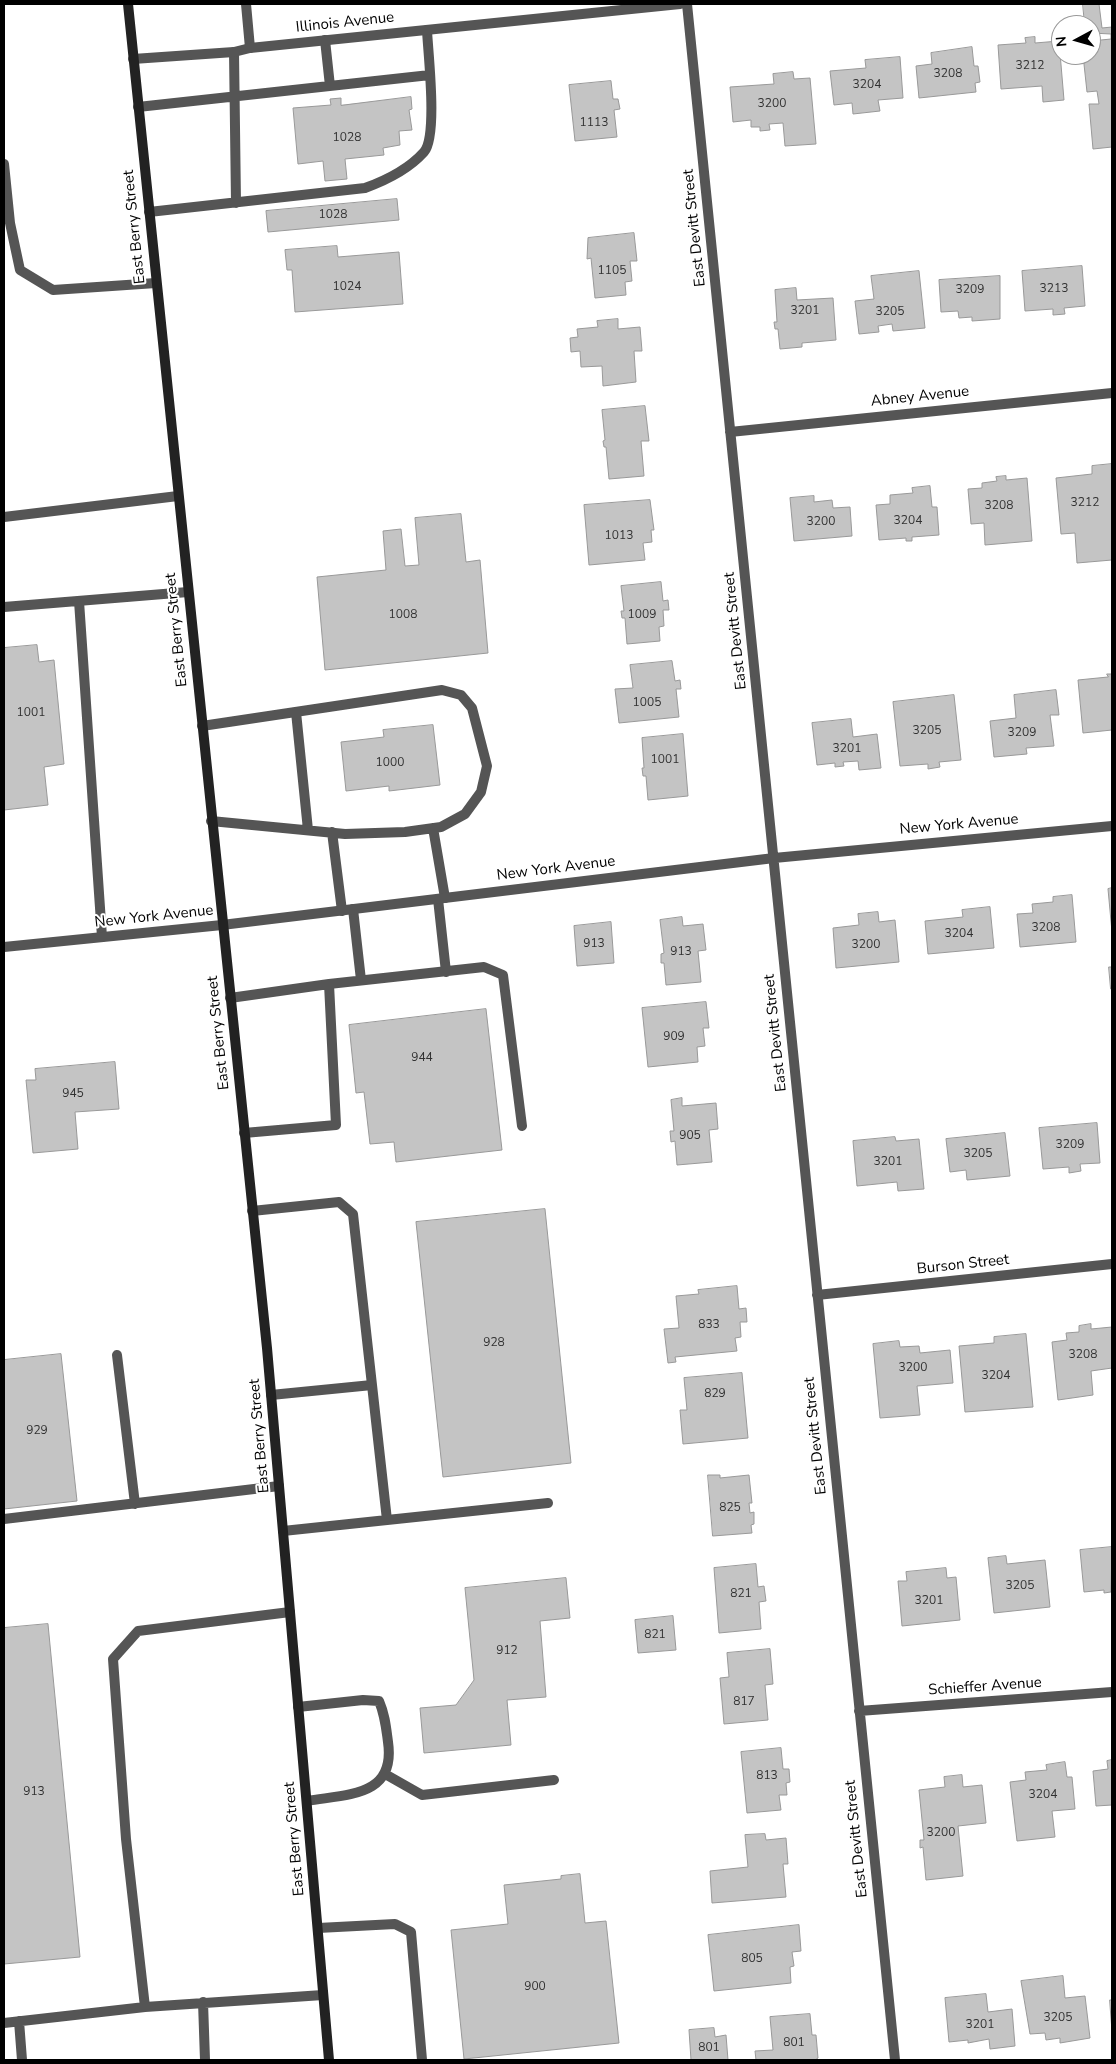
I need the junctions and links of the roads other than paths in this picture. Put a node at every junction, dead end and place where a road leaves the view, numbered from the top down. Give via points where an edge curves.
1 (128, 4) edge
2 (246, 4) edge
3 (680, 4) edge
4 (687, 4) edge
5 (427, 30) junction
6 (325, 40) junction
7 (250, 48) junction
8 (234, 52) junction
9 (133, 59) junction
10 (430, 75) junction
11 (330, 86) junction
12 (236, 97) junction
13 (138, 107) junction
14 (4, 164) edge
15 (236, 202) junction
16 (148, 212) junction
17 (156, 283) junction
18 (1112, 393) edge
19 (730, 432) junction
20 (178, 496) junction
21 (4, 517) edge
22 (188, 592) junction
23 (79, 601) junction
24 (4, 607) edge
25 (296, 712) junction
26 (202, 726) junction
27 (211, 821) junction
28 (1112, 826) edge
29 (433, 828) junction
30 (308, 830) junction
31 (332, 832) junction
32 (774, 858) junction
33 (442, 898) junction
34 (353, 909) junction
35 (342, 911) junction
36 (222, 925) junction
37 (102, 937) junction
38 (4, 947) edge
39 (446, 972) junction
40 (361, 980) junction
41 (329, 984) junction
42 (230, 998) junction
43 (522, 1126) dead end
44 (244, 1133) junction
45 (252, 1212) junction
46 (1112, 1264) edge
47 (817, 1295) junction
48 (117, 1355) dead end
49 (372, 1385) junction
50 (271, 1395) junction
51 (279, 1486) junction
52 (548, 1503) dead end
53 (135, 1504) junction
54 (4, 1519) edge
55 (387, 1520) junction
56 (283, 1531) junction
57 (290, 1612) junction
58 (1112, 1692) edge
59 (298, 1707) junction
60 (859, 1711) junction
61 (385, 1774) junction
62 (554, 1780) dead end
63 (306, 1801) junction
64 (318, 1928) junction
65 (324, 1994) junction
66 (203, 2002) junction
67 (146, 2007) junction
68 (19, 2021) junction
69 (4, 2023) edge
70 (22, 2060) edge
71 (206, 2060) edge
72 (329, 2060) edge
73 (422, 2060) edge
74 (895, 2060) edge

1 - 9 main road, East Berry Street
2 - 7 street
3 - 5 street, Illinois Avenue
4 - 19 street, East Devitt Street
5 - 6 street, Illinois Avenue
5 - 10 street
6 - 7 street, Illinois Avenue
6 - 11 street
7 - 8 street, Illinois Avenue
8 - 9 street, Illinois Avenue
8 - 12 street
9 - 13 main road, East Berry Street
10 - 11 street
10 - 15 street via 432,115 426,151 394,177 365,188
11 - 12 street
12 - 13 street
12 - 15 street
13 - 16 main road, East Berry Street
14 - 17 street via 10,223 20,270 53,290
15 - 16 street
16 - 17 main road, East Berry Street
17 - 20 main road, East Berry Street
18 - 19 street, Abney Avenue
19 - 32 street, East Devitt Street
20 - 21 street
20 - 22 main road, East Berry Street
22 - 23 street
22 - 26 main road, East Berry Street
23 - 24 street
23 - 37 street
25 - 26 street
25 - 29 street via 442,690 461,695 472,708 487,766 480,792 465,814
25 - 30 street
26 - 27 main road, East Berry Street
27 - 30 street
27 - 36 main road, East Berry Street
28 - 32 street, New York Avenue
29 - 31 street via 405,832
29 - 33 street
30 - 31 street
31 - 35 street
32 - 33 street, New York Avenue
32 - 47 street, East Devitt Street
33 - 34 street, New York Avenue
33 - 39 street
34 - 35 street, New York Avenue
34 - 40 street
35 - 36 street, New York Avenue
36 - 37 street, New York Avenue
36 - 42 main road, East Berry Street
37 - 38 street, New York Avenue
39 - 40 street
39 - 43 street via 484,967 503,974
40 - 41 street
41 - 42 street
41 - 44 street via 336,1125
42 - 44 main road, East Berry Street
44 - 45 main road, East Berry Street
45 - 49 street via 339,1202 353,1214
45 - 50 main road, East Berry Street
46 - 47 street, Burson Street
47 - 60 street, East Devitt Street
48 - 53 street
49 - 50 street
49 - 55 street
50 - 51 main road, East Berry Street
51 - 53 street
51 - 56 main road, East Berry Street
52 - 55 street
53 - 54 street
55 - 56 street
56 - 57 main road, East Berry Street
57 - 59 main road, East Berry Street
57 - 67 street via 138,1631 113,1659 126,1839
58 - 60 street, Schieffer Avenue
59 - 61 street via 379,1701 390,1751
59 - 63 main road, East Berry Street
60 - 74 street, East Devitt Street
61 - 62 street via 422,1795
61 - 63 street via 381,1781 365,1792
63 - 64 main road, East Berry Street
64 - 65 main road, East Berry Street
64 - 73 street via 395,1924 411,1932
65 - 66 street
65 - 72 main road, East Berry Street
66 - 67 street
66 - 71 street
67 - 68 street
68 - 69 street
68 - 70 street

